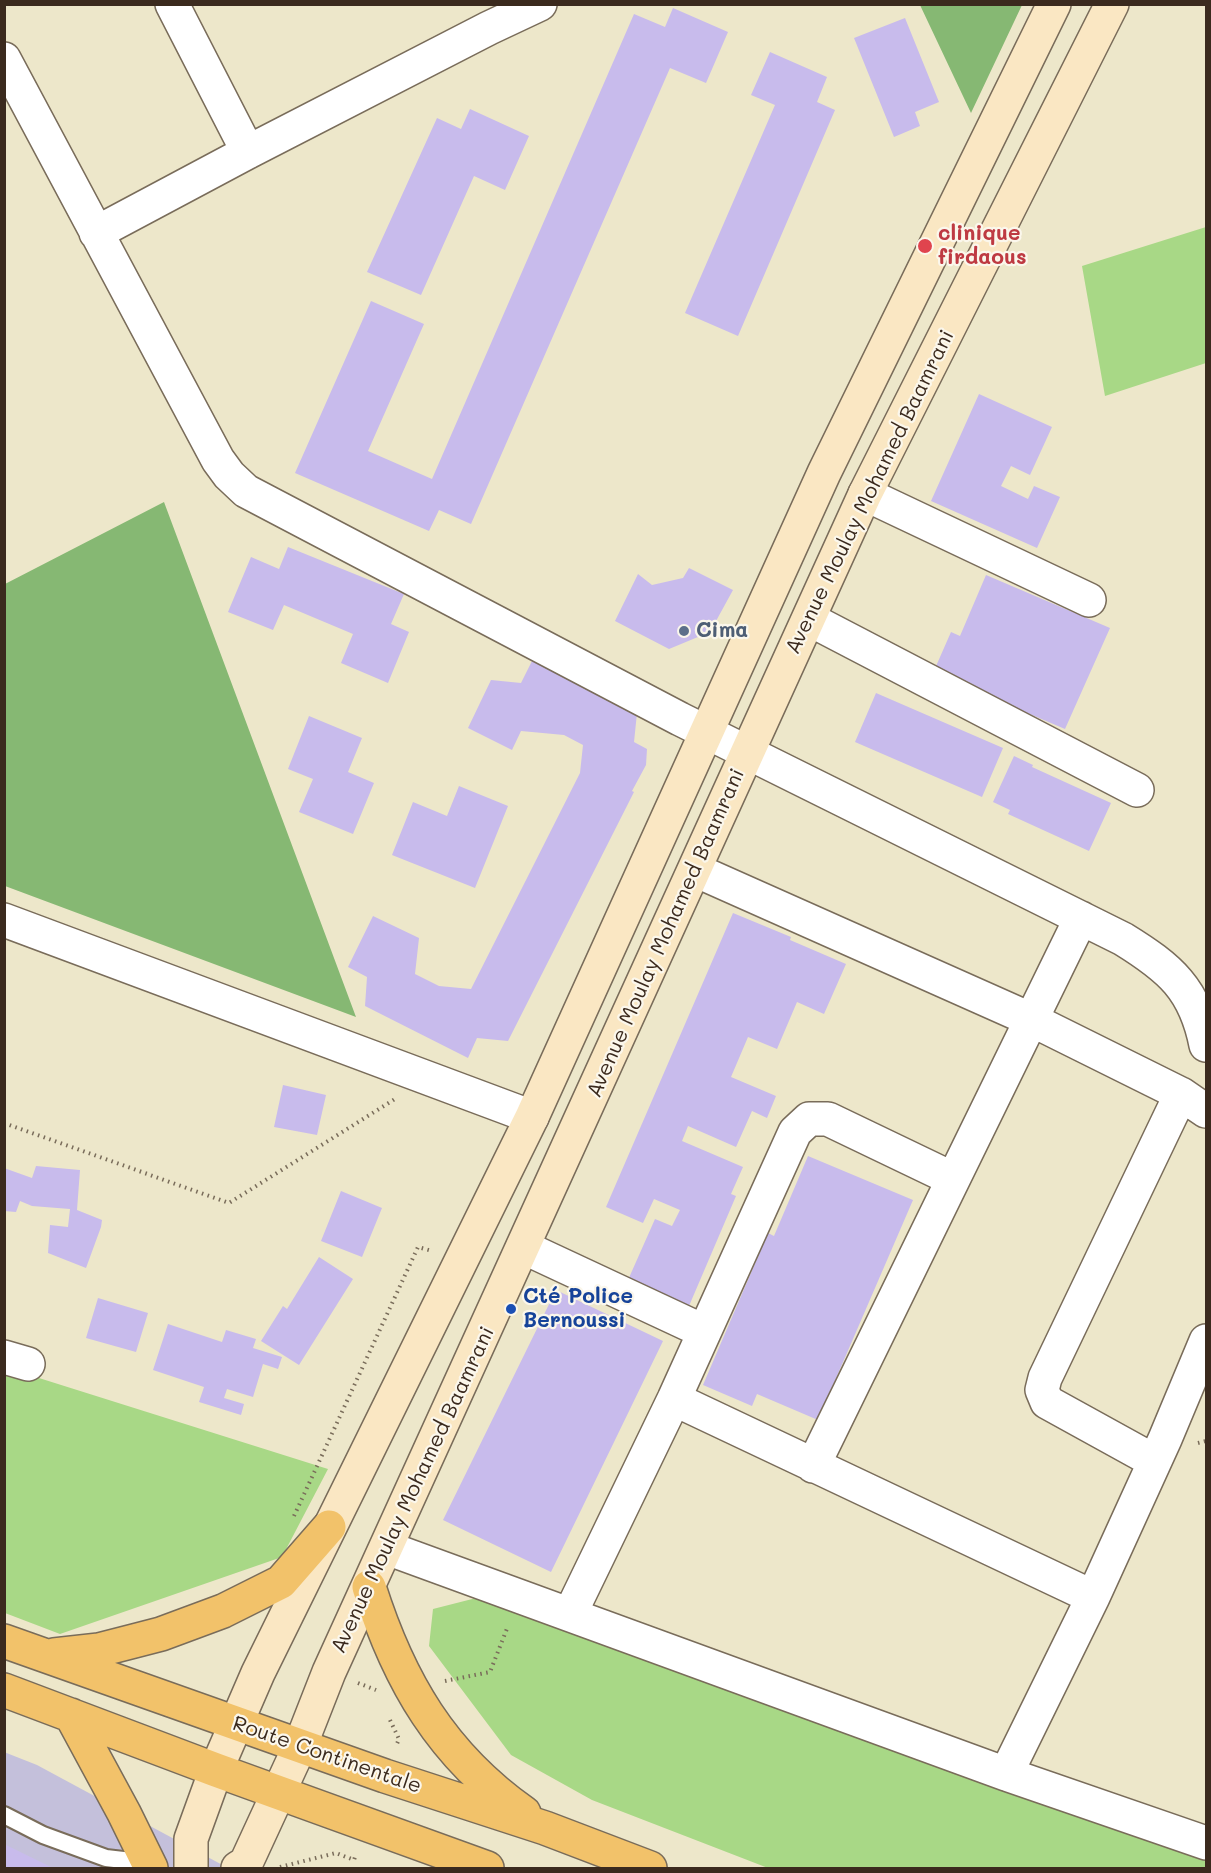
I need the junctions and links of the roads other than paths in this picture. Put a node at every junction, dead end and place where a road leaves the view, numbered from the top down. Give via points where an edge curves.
1 (172, 4) edge
2 (540, 4) edge
3 (1054, 4) edge
4 (1112, 4) edge
5 (483, 16) edge
6 (4, 59) edge
7 (248, 152) junction
8 (96, 233) junction
9 (865, 494) junction
10 (1089, 600) dead end
11 (809, 619) junction
12 (705, 731) junction
13 (747, 752) junction
14 (1137, 790) dead end
15 (694, 870) junction
16 (1081, 918) junction
17 (4, 920) edge
18 (1032, 1020) junction
19 (1206, 1045) edge
20 (1194, 1102) edge
21 (532, 1117) junction
22 (953, 1179) junction
23 (523, 1247) junction
24 (703, 1331) junction
25 (1206, 1341) edge
26 (674, 1399) junction
27 (1155, 1461) junction
28 (813, 1466) junction
29 (329, 1527) junction
30 (387, 1548) junction
31 (369, 1587) junction
32 (1093, 1597) junction
33 (570, 1614) junction
34 (4, 1641) edge
35 (46, 1656) junction
36 (4, 1690) edge
37 (71, 1715) junction
38 (235, 1722) junction
39 (300, 1746) junction
40 (216, 1770) junction
41 (1006, 1774) junction
42 (278, 1793) junction
43 (4, 1815) edge
44 (545, 1828) junction
45 (1206, 1844) edge
46 (150, 1866) edge
47 (191, 1869) edge
48 (238, 1869) edge
49 (487, 1869) edge
50 (650, 1869) edge

1 - 7 street
2 - 5 street
3 - 12 street via 824,473
4 - 9 street, Avenue Moulay Mohamed Baamrani
5 - 7 street
6 - 8 street
7 - 8 street
8 - 12 street via 218,460 246,491
9 - 10 street
9 - 11 street, Avenue Moulay Mohamed Baamrani
11 - 13 street, Avenue Moulay Mohamed Baamrani
11 - 14 street
12 - 13 street
12 - 21 street
13 - 15 street, Avenue Moulay Mohamed Baamrani
13 - 16 street
15 - 18 street
15 - 23 street, Avenue Moulay Mohamed Baamrani
16 - 18 street
16 - 19 street via 1123,939 1171,973 1198,1013
17 - 21 street
18 - 20 street
18 - 22 street
20 - 27 street via 1050,1368 1042,1390 1047,1402
21 - 29 street
22 - 24 street via 828,1119 808,1119 795,1131
22 - 28 street
23 - 24 street
23 - 30 street, Avenue Moulay Mohamed Baamrani
24 - 26 street
25 - 27 street
26 - 28 street
26 - 33 street
27 - 32 street
28 - 32 street
29 - 35 main road via 281,1582 224,1611 170,1631 99,1650
29 - 38 street
30 - 31 street, Avenue Moulay Mohamed Baamrani
30 - 33 street
31 - 39 street, Avenue Moulay Mohamed Baamrani
31 - 44 main road via 382,1629 421,1707 476,1774
32 - 41 street
33 - 41 street
34 - 35 main road, Route Continentale
35 - 38 main road, Route Continentale
36 - 37 main road
37 - 40 main road
37 - 46 main road
38 - 39 main road, Route Continentale
38 - 40 street
39 - 42 street, Avenue Moulay Mohamed Baamrani
39 - 44 main road, Route Continentale
40 - 42 main road
40 - 47 street via 191,1839
41 - 45 street
42 - 48 street, Avenue Moulay Mohamed Baamrani via 246,1863
42 - 49 main road
43 - 46 lane via 43,1835 106,1858
44 - 50 main road, Route Continentale

